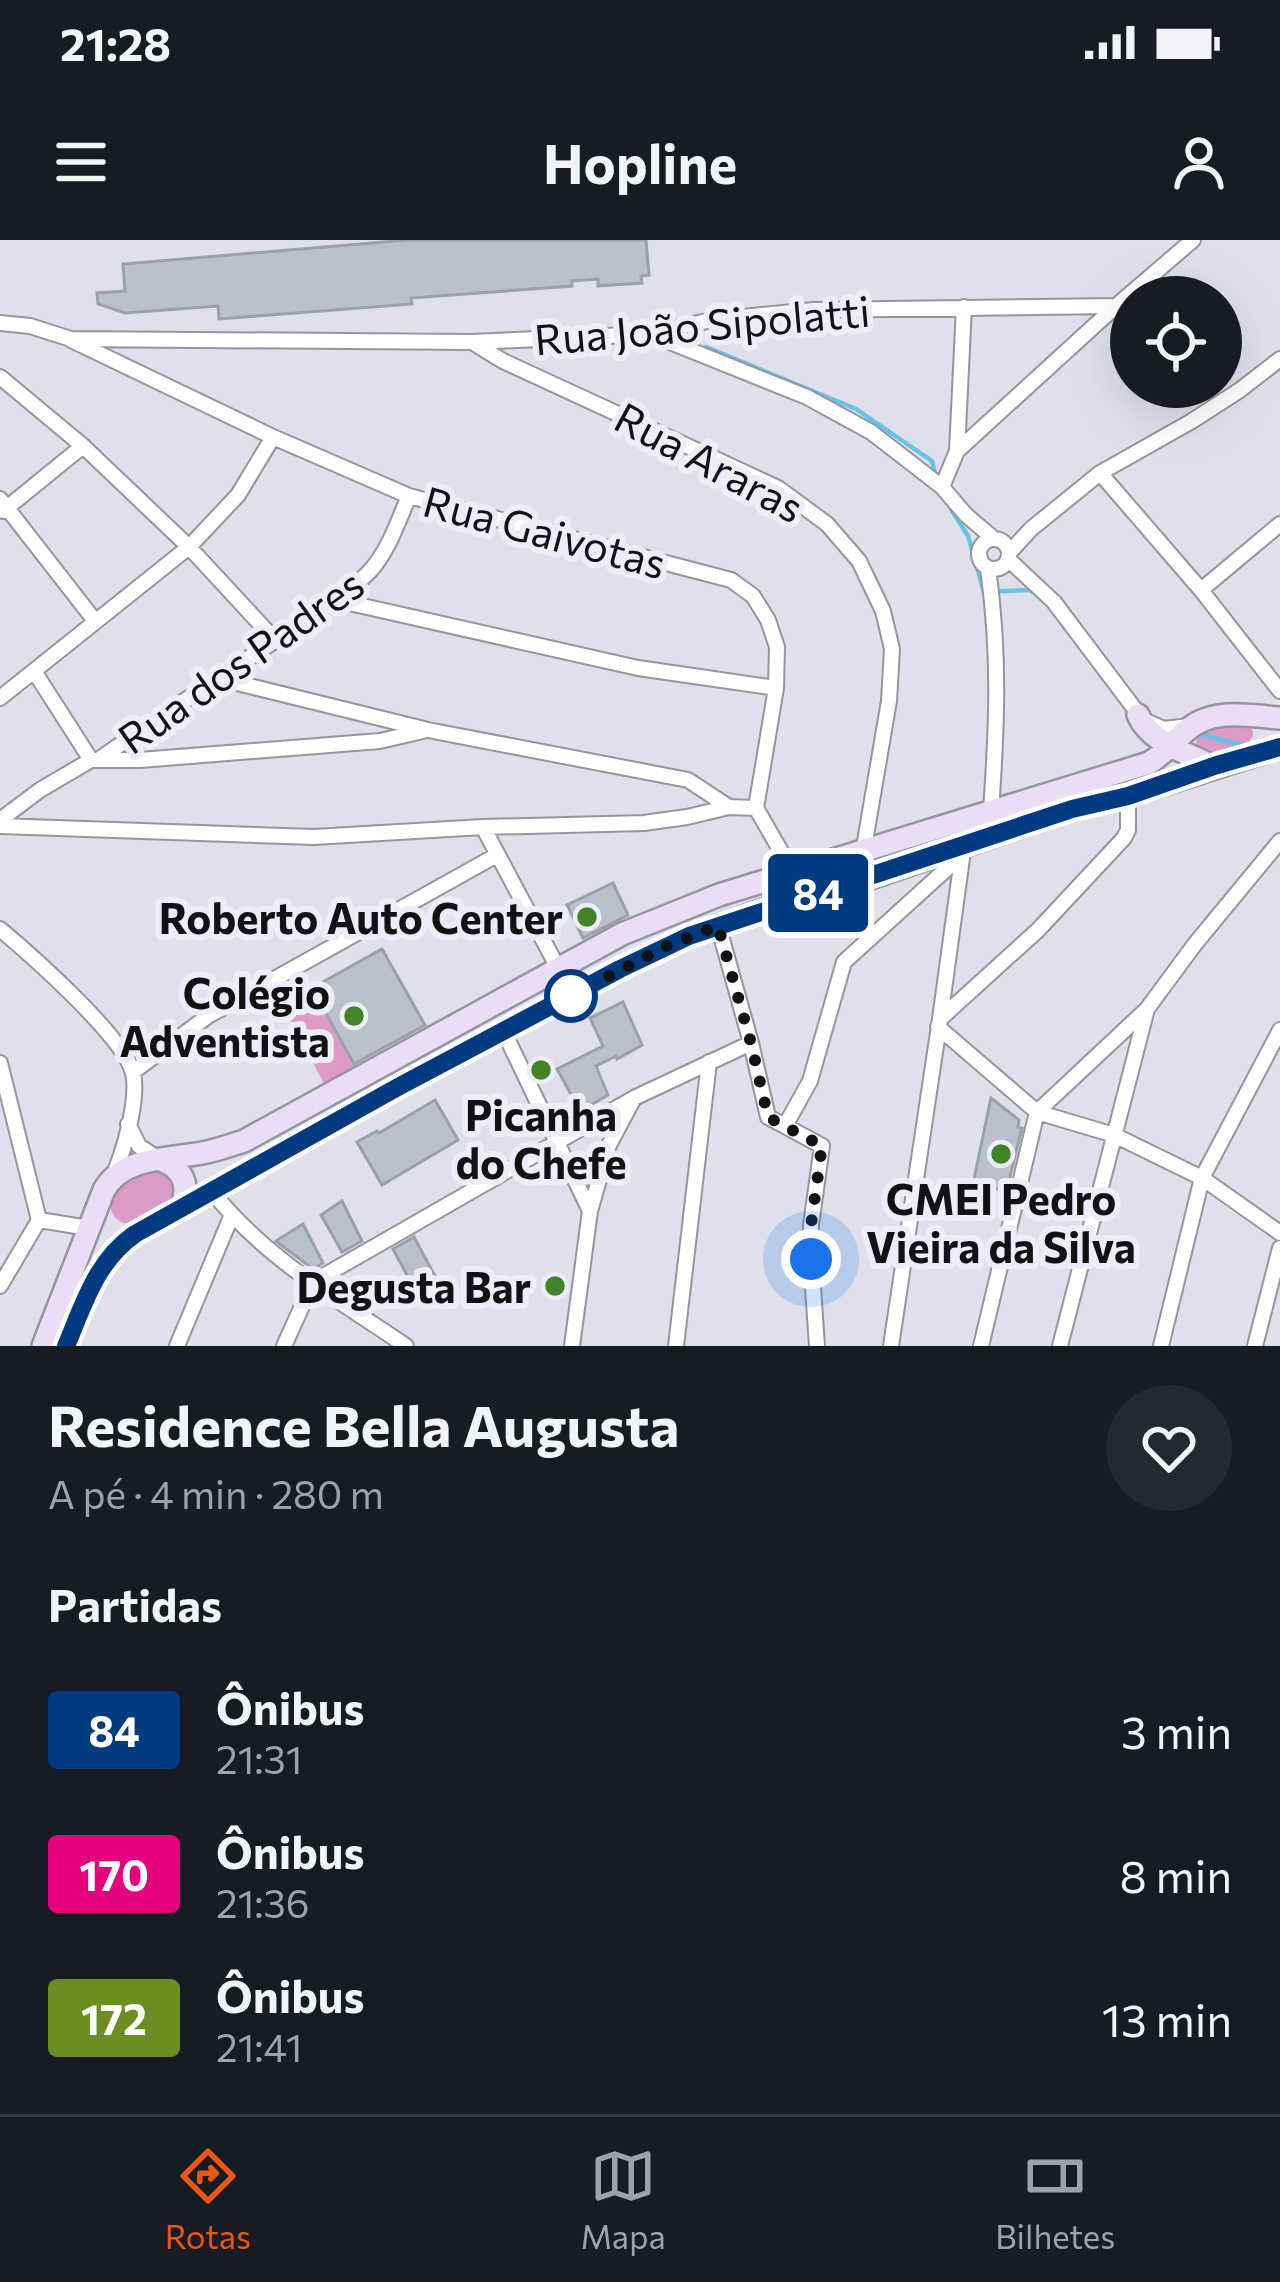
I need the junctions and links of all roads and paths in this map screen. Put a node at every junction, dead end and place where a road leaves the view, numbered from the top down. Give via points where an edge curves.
1 (1193, 240) edge
2 (1179, 246) edge
3 (1148, 276) edge
4 (1110, 306) edge
5 (964, 307) junction
6 (1110, 311) edge
7 (0, 323) edge
8 (650, 334) junction
9 (71, 339) junction
10 (472, 342) junction
11 (1280, 358) edge
12 (0, 377) edge
13 (273, 437) junction
14 (83, 446) junction
15 (957, 451) junction
16 (1100, 473) junction
17 (941, 487) junction
18 (409, 496) junction
19 (2, 506) edge
20 (966, 515) junction
21 (1280, 524) edge
22 (1031, 529) junction
23 (996, 539) junction
24 (189, 547) junction
25 (979, 554) junction
26 (1009, 556) junction
27 (988, 568) junction
28 (1201, 590) junction
29 (336, 600) junction
30 (95, 621) junction
31 (277, 640) junction
32 (34, 671) junction
33 (221, 679) junction
34 (776, 688) junction
35 (1280, 692) edge
36 (0, 698) edge
37 (1251, 714) junction
38 (1280, 718) edge
39 (1142, 722) junction
40 (1193, 725) junction
41 (428, 730) junction
42 (1172, 746) junction
43 (1274, 754) edge
44 (96, 759) junction
45 (1148, 763) junction
46 (1207, 764) junction
47 (1128, 796) junction
48 (729, 808) junction
49 (756, 808) junction
50 (991, 811) junction
51 (0, 823) edge
52 (483, 826) junction
53 (1280, 841) edge
54 (963, 850) junction
55 (863, 853) junction
56 (497, 855) junction
57 (794, 874) junction
58 (718, 926) junction
59 (0, 929) edge
60 (558, 968) junction
61 (1147, 1009) junction
62 (939, 1023) junction
63 (502, 1030) junction
64 (1280, 1030) edge
65 (751, 1043) junction
66 (709, 1061) junction
67 (0, 1063) edge
68 (133, 1072) junction
69 (634, 1098) junction
70 (1036, 1112) junction
71 (128, 1124) junction
72 (785, 1126) junction
73 (1114, 1136) junction
74 (555, 1142) junction
75 (170, 1166) junction
76 (112, 1178) junction
77 (1202, 1178) junction
78 (211, 1190) junction
79 (100, 1199) junction
80 (182, 1205) junction
81 (590, 1211) junction
82 (231, 1217) junction
83 (39, 1220) junction
84 (89, 1228) junction
85 (129, 1233) junction
86 (1280, 1233) edge
87 (1280, 1248) edge
88 (314, 1282) junction
89 (0, 1286) edge
90 (43, 1346) edge
91 (66, 1346) edge
92 (177, 1346) edge
93 (284, 1346) edge
94 (406, 1346) edge
95 (572, 1346) edge
96 (676, 1346) edge
97 (818, 1346) edge
98 (891, 1346) edge
99 (981, 1346) edge
100 (1060, 1346) edge
101 (1161, 1346) edge
102 (1255, 1346) edge

1 - 2 street
2 - 3 street
4 - 5 street, Rua João Sipolatti
5 - 8 street, Rua João Sipolatti via 814,310
5 - 15 street
6 - 15 street
7 - 9 street
8 - 10 street, Rua João Sipolatti
8 - 17 street via 807,397 871,432
9 - 10 street, Rua João Sipolatti
9 - 13 street, Rua Gaivotas
10 - 55 street, Rua Araras via 778,488 859,560 892,649
11 - 16 street
12 - 14 street
13 - 18 street, Rua Gaivotas
13 - 24 street via 238,495
14 - 19 street
14 - 24 street
15 - 17 street
16 - 22 street
16 - 28 street
17 - 20 street
18 - 29 street, Rua dos Padres via 384,551
18 - 34 street, Rua Gaivotas via 731,580 768,620
19 - 30 street
20 - 23 street
20 - 25 street
21 - 28 street
22 - 23 street
22 - 26 street
23 - 25 street via 982,543
23 - 26 street
24 - 30 street
24 - 31 street
25 - 27 street
26 - 27 street
26 - 39 street via 1054,602
27 - 50 street via 998,712
28 - 35 street
29 - 31 street, Rua dos Padres
29 - 34 street via 638,668
30 - 32 street
31 - 33 street, Rua dos Padres
32 - 36 street
32 - 44 street
33 - 41 street
33 - 44 street, Rua dos Padres
34 - 49 street, Rua Gaivotas
37 - 38 main road
37 - 40 main road
37 - 43 main road
39 - 40 street
39 - 42 main road
39 - 45 main road via 1152,747
40 - 42 main road
40 - 46 main road via 1191,742
41 - 44 street via 380,741
41 - 48 street via 688,781
42 - 45 main road
42 - 46 main road
43 - 46 main road
44 - 51 street, Rua dos Padres
45 - 50 main road
46 - 47 main road
47 - 54 main road
47 - 62 street via 1124,838
48 - 49 street
48 - 52 street via 644,823
49 - 57 street
50 - 55 main road
51 - 52 street via 314,837
52 - 56 street
53 - 61 street
54 - 58 main road
54 - 62 street
54 - 72 street via 844,962 810,1081
55 - 57 main road
56 - 60 street
56 - 68 street via 208,1016
57 - 60 main road via 648,922
58 - 63 main road
58 - 65 street
59 - 68 street via 115,1041
60 - 75 main road via 244,1141
61 - 70 street
61 - 73 street
62 - 70 street
62 - 98 street
63 - 74 street
63 - 78 main road
64 - 77 street
65 - 66 street
65 - 72 street via 768,1117
66 - 69 street
66 - 96 street
67 - 83 street
68 - 71 street
69 - 74 street
69 - 81 street via 609,1145
70 - 73 street
70 - 99 street
71 - 75 street via 139,1146
71 - 76 street
72 - 97 street via 822,1146 811,1225
73 - 77 street
73 - 100 street
74 - 81 street
74 - 88 street
75 - 76 main road via 139,1163
75 - 78 main road
75 - 80 main road via 186,1192
76 - 79 main road
77 - 86 street
77 - 101 street
78 - 80 main road
78 - 82 street
79 - 84 main road
79 - 85 main road via 110,1222
80 - 85 main road
81 - 95 street
82 - 88 street
82 - 92 street
83 - 84 street
83 - 89 street
84 - 85 main road
84 - 90 main road
85 - 91 main road via 97,1274
87 - 102 street
88 - 93 street
88 - 94 street

